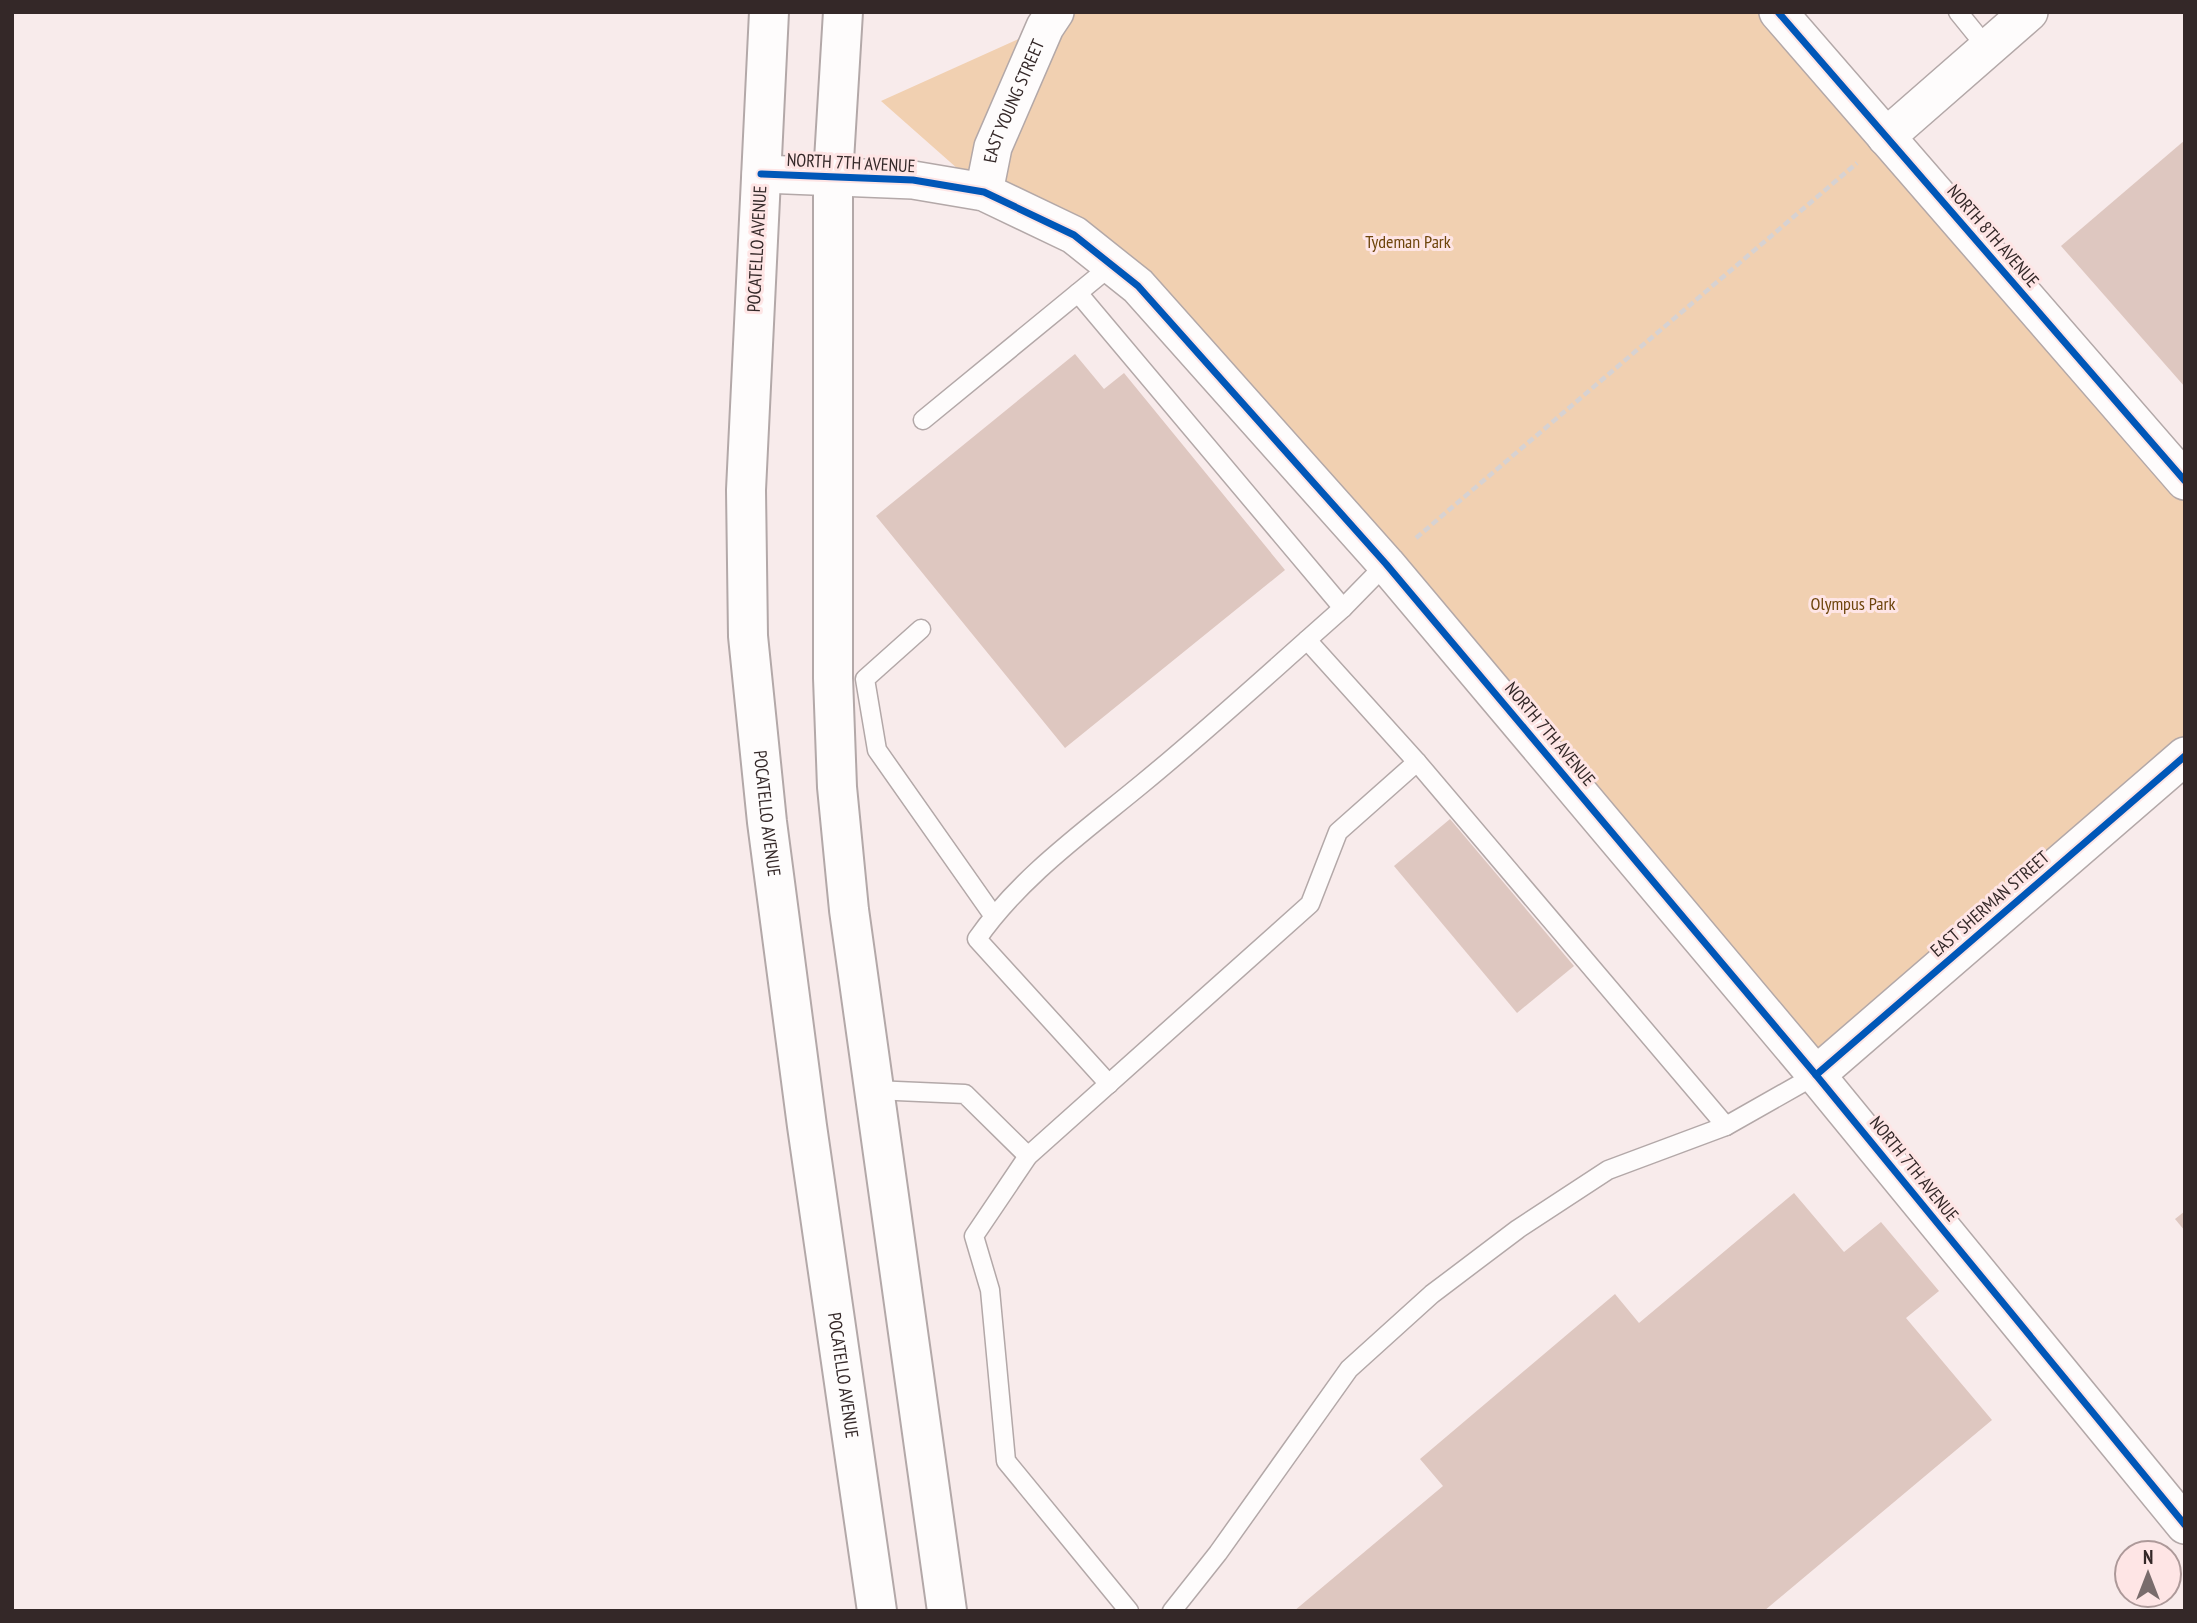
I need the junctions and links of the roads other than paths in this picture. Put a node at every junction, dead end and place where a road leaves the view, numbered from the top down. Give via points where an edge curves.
1 (769, 12) edge
2 (843, 12) edge
3 (1055, 12) edge
4 (1778, 12) edge
5 (1958, 12) edge
6 (2029, 12) edge
7 (1988, 49) junction
8 (1886, 138) junction
9 (761, 174) junction
10 (833, 177) junction
11 (984, 192) junction
12 (1112, 265) junction
13 (1078, 293) junction
14 (923, 419) dead end
15 (2185, 481) edge
16 (1386, 564) junction
17 (1343, 608) junction
18 (921, 629) dead end
19 (1307, 640) junction
20 (2185, 756) edge
21 (1417, 762) junction
22 (993, 915) junction
23 (1816, 1075) junction
24 (1109, 1084) junction
25 (874, 1090) junction
26 (1726, 1126) junction
27 (1028, 1156) junction
28 (2185, 1525) edge
29 (877, 1611) edge
30 (947, 1611) edge
31 (1129, 1611) edge
32 (1172, 1611) edge

1 - 9 main road, POCATELLO AVENUE
2 - 10 main road
3 - 11 street, EAST YOUNG STREET via 993,148
4 - 8 street, NORTH 8TH AVENUE
5 - 7 lane
6 - 7 street
7 - 8 street
8 - 15 street, NORTH 8TH AVENUE
9 - 10 street, NORTH 7TH AVENUE
9 - 29 main road, POCATELLO AVENUE via 746,490 748,636 807,1126
10 - 11 street, NORTH 7TH AVENUE via 913,180
10 - 25 main road via 837,787
11 - 12 street, NORTH 7TH AVENUE via 1074,236
12 - 13 lane
12 - 16 street, NORTH 7TH AVENUE via 1139,285
13 - 14 lane
13 - 17 lane
16 - 17 lane
16 - 23 street, NORTH 7TH AVENUE
17 - 19 lane
18 - 22 lane via 865,679 877,750
19 - 21 lane
19 - 22 lane via 1221,718 1062,848
20 - 23 street, EAST SHERMAN STREET
21 - 24 lane via 1338,832 1310,904
21 - 26 lane
22 - 24 lane via 977,939
23 - 26 lane
23 - 28 street, NORTH 7TH AVENUE
24 - 27 lane
25 - 27 lane via 965,1094
25 - 30 main road
26 - 32 lane via 1608,1170 1518,1229 1432,1294 1349,1369
27 - 31 lane via 974,1236 990,1290 1006,1461

